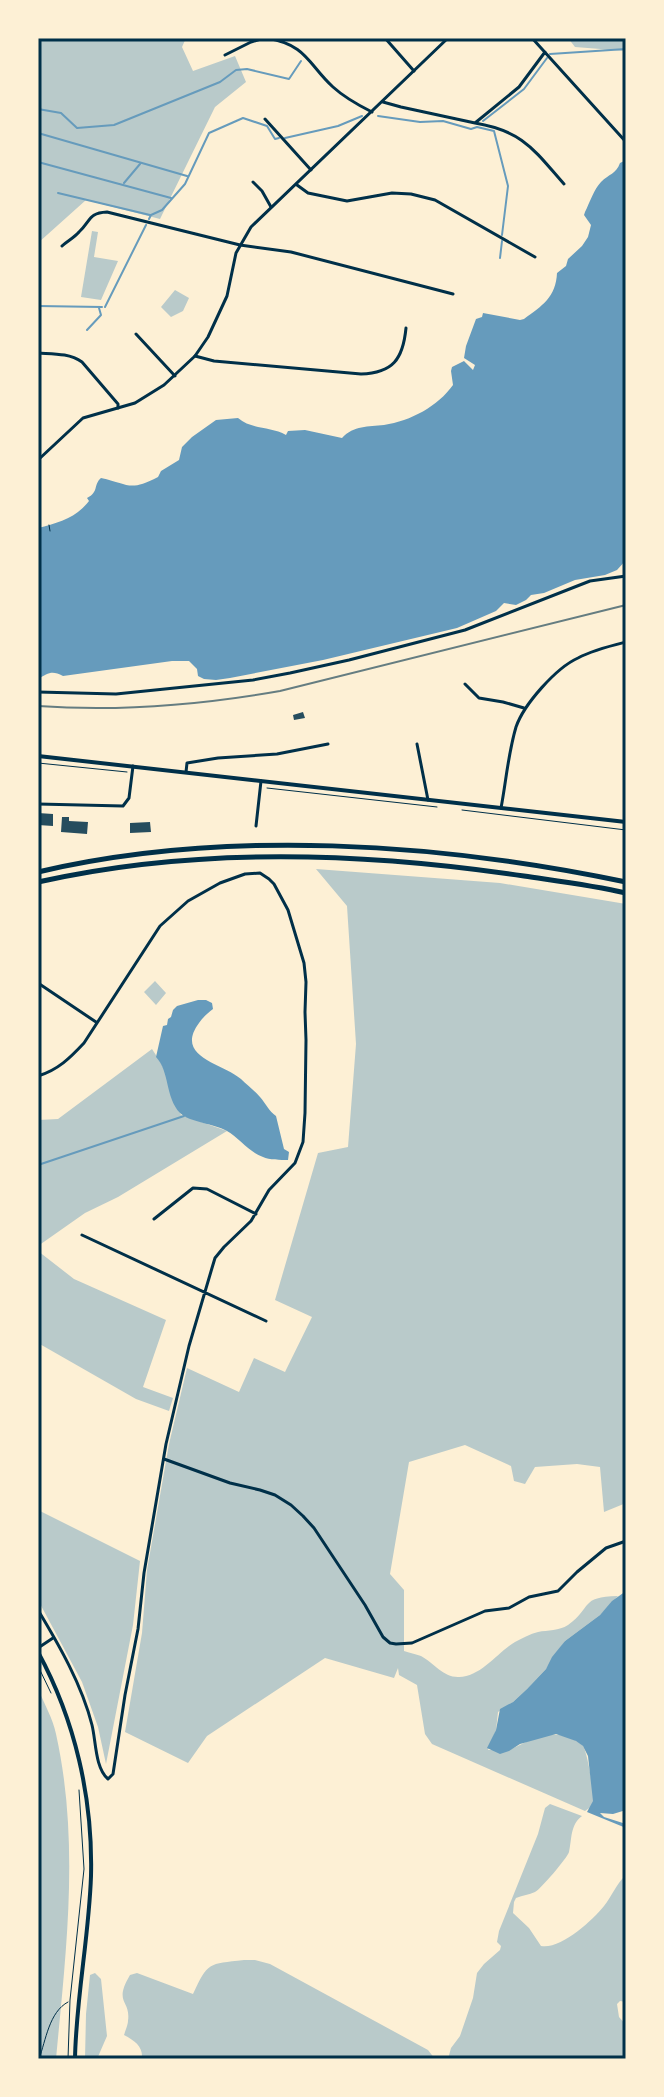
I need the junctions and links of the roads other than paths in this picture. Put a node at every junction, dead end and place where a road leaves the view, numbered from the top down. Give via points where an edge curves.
1 (266, 38) edge
2 (385, 38) edge
3 (448, 38) edge
4 (532, 38) edge
5 (545, 52) junction
6 (225, 55) dead end
7 (414, 71) junction
8 (383, 102) junction
9 (372, 112) junction
10 (265, 119) dead end
11 (475, 123) junction
12 (626, 142) edge
13 (311, 170) junction
14 (253, 182) dead end
15 (564, 184) dead end
16 (297, 185) junction
17 (271, 207) junction
18 (240, 245) junction
19 (62, 246) dead end
20 (535, 257) dead end
21 (453, 294) dead end
22 (406, 328) dead end
23 (136, 334) dead end
24 (38, 353) edge
25 (195, 356) junction
26 (175, 376) junction
27 (118, 408) junction
28 (38, 460) edge
29 (626, 576) edge
30 (626, 642) edge
31 (465, 684) dead end
32 (38, 692) edge
33 (524, 708) junction
34 (328, 744) dead end
35 (417, 744) dead end
36 (38, 756) edge
37 (132, 769) junction
38 (186, 772) junction
39 (261, 784) junction
40 (428, 800) junction
41 (38, 804) edge
42 (501, 808) junction
43 (626, 822) edge
44 (256, 826) dead end
45 (38, 872) edge
46 (38, 882) edge
47 (626, 882) edge
48 (626, 893) edge
49 (38, 983) edge
50 (96, 1022) junction
51 (38, 1076) edge
52 (256, 1214) junction
53 (154, 1219) dead end
54 (82, 1235) dead end
55 (205, 1293) junction
56 (266, 1321) dead end
57 (164, 1459) junction
58 (626, 1541) edge
59 (38, 1610) edge
60 (53, 1638) junction
61 (38, 1650) edge
62 (75, 2059) edge

1 - 6 street
1 - 9 street via 303,52 347,99
2 - 7 street
3 - 7 street
4 - 5 street
5 - 11 street via 519,87
5 - 12 street
7 - 8 street
8 - 9 street
8 - 11 street
9 - 13 street
10 - 13 street
11 - 15 street via 518,136
13 - 16 street
14 - 17 street
16 - 17 street
16 - 20 street via 308,193 347,201 392,193 435,200
17 - 18 street
18 - 19 street via 100,212
18 - 21 street via 291,252
18 - 25 street via 227,296
22 - 25 street via 397,360 374,374
23 - 26 street
24 - 27 street via 69,355 82,362
25 - 26 street
26 - 27 street
27 - 28 street via 83,418
29 - 32 street via 590,581 465,630 290,673 116,694
30 - 33 street via 576,658
31 - 33 street via 479,698
33 - 42 street
34 - 38 street via 202,759 187,763
35 - 40 street
36 - 37 main road
37 - 38 main road
37 - 41 street via 123,806
38 - 39 main road
39 - 40 main road
39 - 44 street
40 - 42 main road
42 - 43 main road
45 - 47 highway via 183,850 343,847 544,866
46 - 48 highway via 183,860 302,857 474,869
49 - 50 street
50 - 51 street via 70,1058
50 - 52 street via 160,926 188,901 255,872 274,884 304,963 305,1113 295,1163 269,1190
52 - 53 street via 200,1187
52 - 55 street via 215,1258
54 - 55 street
55 - 56 street
55 - 57 street
57 - 58 street via 291,1505 314,1528 390,1643 412,1643 485,1611 558,1591 606,1548
57 - 60 street via 114,1769 108,1779 101,1772 83,1699
59 - 60 street
60 - 61 street
61 - 62 main road via 72,1730 89,1827 91,1876

